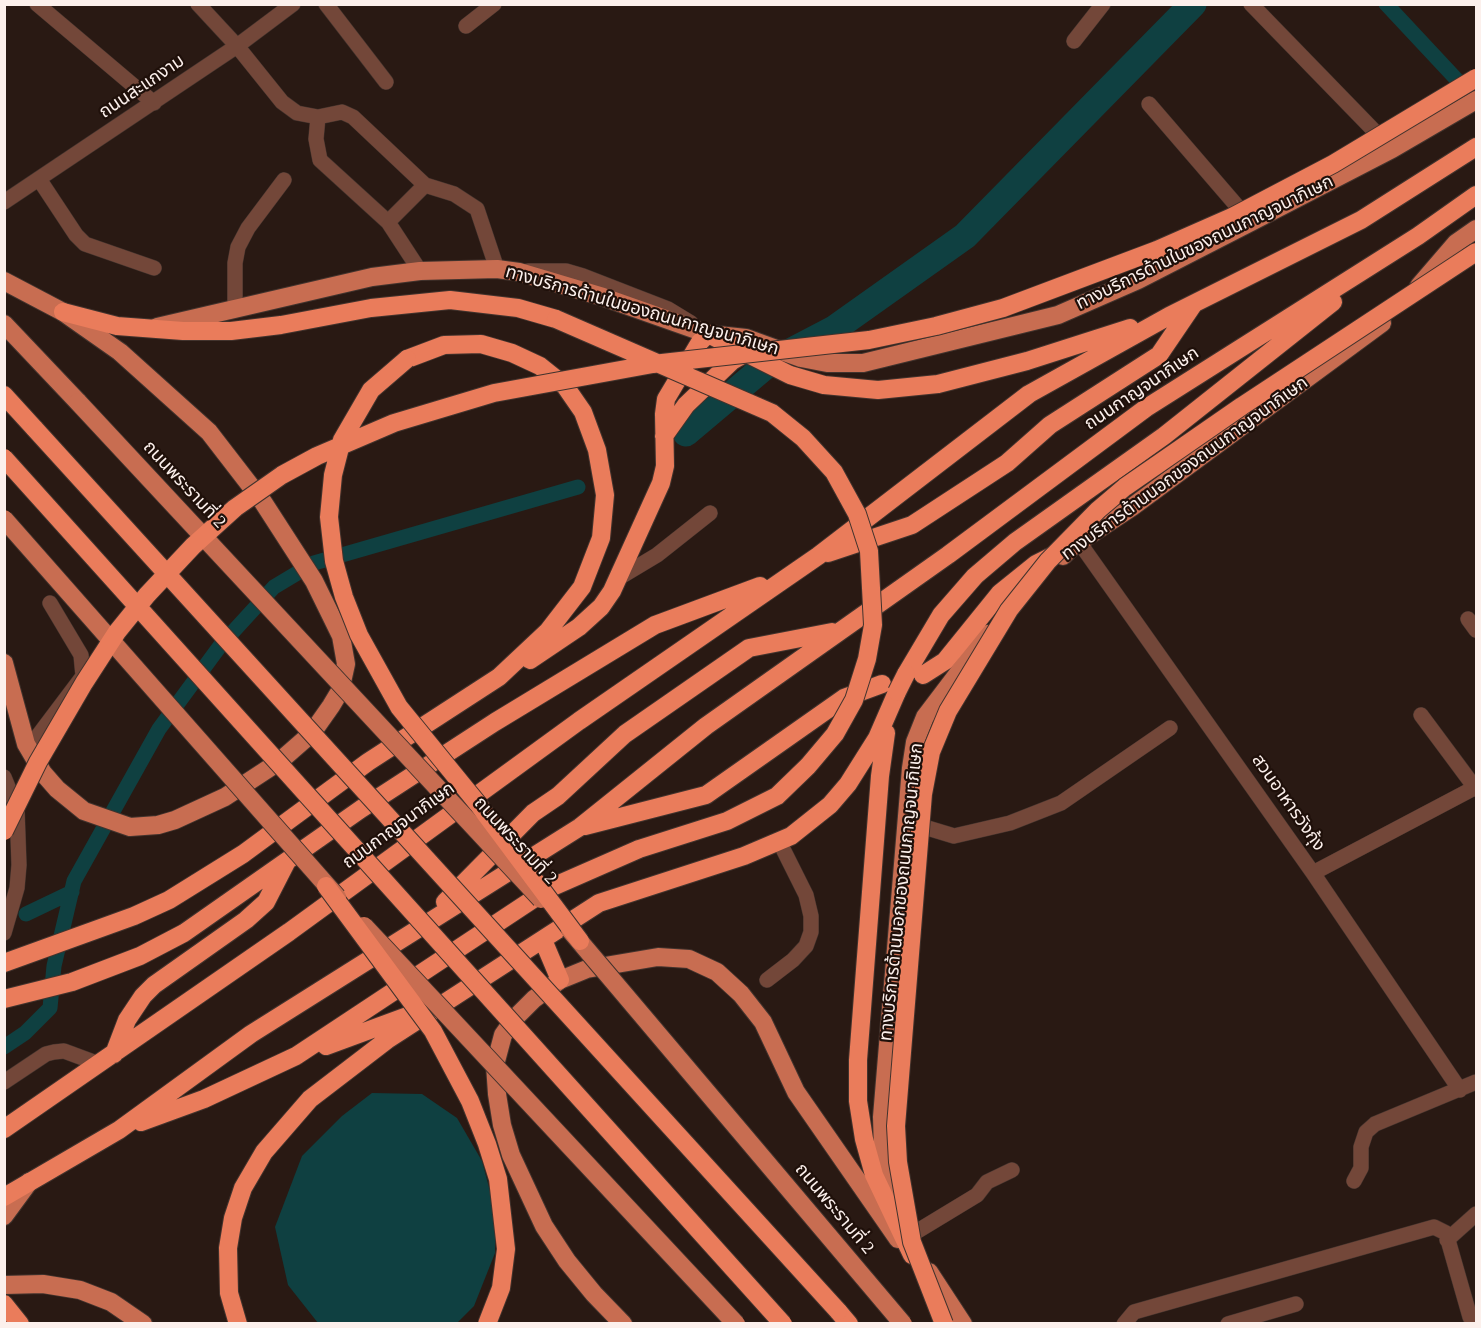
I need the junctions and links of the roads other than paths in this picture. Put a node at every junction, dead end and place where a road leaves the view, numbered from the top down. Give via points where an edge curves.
1 (36, 4) edge
2 (198, 4) edge
3 (293, 4) edge
4 (326, 4) edge
5 (1103, 4) edge
6 (1251, 4) edge
7 (491, 5) edge
8 (466, 26) dead end
9 (1074, 42) dead end
10 (237, 46) junction
11 (1476, 78) edge
12 (386, 82) dead end
13 (1476, 100) edge
14 (154, 103) junction
15 (1149, 104) dead end
16 (318, 117) junction
17 (1476, 147) edge
18 (1392, 149) junction
19 (39, 179) junction
20 (284, 180) dead end
21 (426, 185) junction
22 (1476, 195) edge
23 (6, 203) edge
24 (388, 222) junction
25 (1251, 222) junction
26 (1476, 229) edge
27 (1418, 236) junction
28 (1476, 252) edge
29 (154, 268) dead end
30 (497, 269) junction
31 (420, 271) junction
32 (4, 281) edge
33 (1194, 303) junction
34 (235, 310) junction
35 (63, 312) junction
36 (1168, 316) junction
37 (4, 324) edge
38 (149, 328) junction
39 (708, 334) junction
40 (748, 349) junction
41 (4, 395) edge
42 (664, 436) junction
43 (4, 458) edge
44 (710, 513) dead end
45 (4, 519) edge
46 (1076, 544) junction
47 (818, 556) junction
48 (784, 577) junction
49 (617, 579) junction
50 (50, 603) dead end
51 (840, 631) junction
52 (4, 663) edge
53 (915, 674) junction
54 (499, 677) junction
55 (890, 695) junction
56 (1420, 715) dead end
57 (1170, 728) dead end
58 (28, 749) junction
59 (368, 762) junction
60 (4, 777) edge
61 (1476, 788) edge
62 (361, 809) junction
63 (905, 821) junction
64 (580, 827) junction
65 (4, 831) edge
66 (779, 841) junction
67 (286, 863) junction
68 (1313, 873) junction
69 (326, 886) junction
70 (419, 929) junction
71 (4, 933) edge
72 (543, 940) junction
73 (580, 941) junction
74 (4, 963) edge
75 (560, 980) junction
76 (767, 980) dead end
77 (13, 997) edge
78 (443, 1004) junction
79 (111, 1056) junction
80 (296, 1056) junction
81 (4, 1082) edge
82 (1476, 1082) edge
83 (1460, 1089) junction
84 (4, 1129) edge
85 (119, 1130) junction
86 (1012, 1170) dead end
87 (1354, 1181) dead end
88 (29, 1182) junction
89 (4, 1197) edge
90 (1476, 1214) edge
91 (4, 1216) edge
92 (911, 1235) junction
93 (1448, 1240) junction
94 (922, 1276) junction
95 (4, 1285) edge
96 (4, 1304) edge
97 (1296, 1304) dead end
98 (844, 1317) edge
99 (1476, 1317) edge
100 (20, 1323) edge
101 (143, 1323) edge
102 (238, 1323) edge
103 (487, 1323) edge
104 (623, 1323) edge
105 (736, 1323) edge
106 (783, 1323) edge
107 (903, 1323) edge
108 (944, 1323) edge
109 (957, 1323) edge
110 (963, 1323) edge
111 (1124, 1323) edge
112 (1228, 1323) edge

1 - 14 street
2 - 10 street
3 - 10 street, ถนนสะแกงาม
4 - 12 street
5 - 9 street
6 - 18 street
7 - 8 street
10 - 14 street, ถนนสะแกงาม
10 - 16 street via 282,102 297,113
11 - 65 highway, bridge via 1333,164 1232,217 1003,308 869,340 688,359 504,391 411,417 317,456 282,475 228,514 147,595 78,692
13 - 18 main road, ทางบริการด้านในของถนนกาญจนาภิเษก
14 - 19 street, ถนนสะแกงาม
15 - 25 street
16 - 21 street via 342,112 353,117
16 - 24 street via 316,139 320,160
17 - 33 highway, ถนนกาญจนาภิเษก via 1361,220
18 - 25 main road, ทางบริการด้านในของถนนกาญจนาภิเษก
19 - 23 street, ถนนสะแกงาม
19 - 29 street via 85,243
20 - 34 street via 238,248
21 - 24 street
21 - 30 street via 454,194 477,209
22 - 27 highway, ถนนกาญจนาภิเษก
24 - 31 street
25 - 40 main road, ทางบริการด้านในของถนนกาญจนาภิเษก, bridge via 1138,280 1058,315 900,356 863,363 827,363
26 - 46 main road, ทางบริการด้านนอกของถนนกาญจนาภิเษก via 1456,243 1395,313
27 - 51 highway, ถนนกาญจนาภิเษก via 1146,408
27 - 53 highway via 1164,436 1015,542 975,576 940,615
28 - 108 highway, bridge via 1242,406 1098,510 1048,561 1009,610 948,711 931,752 923,794 896,1126 912,1242
30 - 31 main road, ทางบริการด้านในของถนนกาญจนาภิเษก
30 - 39 main road, ทางบริการด้านในของถนนกาญจนาภิเษก via 519,272
31 - 34 main road, ทางบริการด้านในของถนนกาญจนาภิเษก via 372,277
32 - 35 main road
33 - 36 highway, ถนนกาญจนาภิเษก
33 - 47 highway, ถนนกาญจนาภิเษก via 1159,355 1050,424 1007,463 933,513 893,532
34 - 38 main road, ทางบริการด้านในของถนนกาญจนาภิเษก
35 - 38 highway via 117,326
35 - 58 main road via 120,352 209,432 237,466 314,581 340,636 346,664 340,691 312,733 280,761 225,797 158,825 130,827 84,811 57,789
36 - 40 highway via 1027,361 938,384 878,390 824,385 790,375
36 - 47 highway, ถนนกาญจนาภิเษก via 1029,394
37 - 73 main road, ถนนพระรามที่ 2, bridge
38 - 80 highway, bridge via 231,331 392,305 450,300 518,308 556,319 772,413 803,438 834,472 857,514 869,550 873,625 854,700 835,734 777,796 727,821 639,849 550,888
39 - 40 highway
39 - 42 highway via 672,387 663,414
40 - 42 highway via 686,405
41 - 98 highway, bridge
42 - 49 highway via 661,483
43 - 106 highway, bridge
44 - 49 street via 657,555
45 - 69 main road, bridge
46 - 53 highway via 1036,564 1000,593 945,661
46 - 63 main road, ทางบริการด้านนอกของถนนกาญจนาภิเษก via 983,640 925,717 915,742
46 - 68 street, สวนอาหารวังกุ้ง
47 - 48 highway, ถนนกาญจนาภิเษก
48 - 62 highway via 655,625
48 - 79 highway, ถนนกาญจนาภิเษก
49 - 54 highway via 601,607 579,627
50 - 58 street via 81,655 83,676
51 - 64 highway, ถนนกาญจนาภิเษก via 705,726
51 - 70 highway, ถนนกาญจนาภิเษก via 749,648 625,734 558,796 533,813
52 - 58 main road
53 - 55 highway, bridge
54 - 59 highway
54 - 73 highway, bridge via 548,631 582,587 601,538 604,495 597,450 583,412 565,386 540,366 481,344 444,345 407,359 371,390 342,440 333,475 329,517 334,561 359,635 399,707 478,804
55 - 64 highway via 844,698 706,795
55 - 66 highway via 863,763 830,805
55 - 94 highway via 880,776 858,1101 874,1175
56 - 61 street
57 - 63 street via 1061,803 1010,823 954,836
59 - 62 highway
59 - 74 highway via 243,854 193,885 134,916
60 - 71 street via 16,809 19,865 17,888
61 - 68 street
62 - 67 highway
63 - 92 main road, ทางบริการด้านนอกของถนนกาญจนาภิเษก via 882,1118 890,1183
64 - 70 highway, ถนนกาญจนาภิเษก
66 - 72 highway via 599,903
66 - 76 street via 806,895 811,932 806,946
67 - 77 highway via 184,933 140,956 72,982
67 - 79 highway via 266,903 143,996
68 - 83 street, สวนอาหารวังกุ้ง
69 - 103 highway, bridge via 433,1031 488,1144 498,1179 506,1249 501,1288
69 - 105 main road, bridge
70 - 85 highway, ถนนกาญจนาภิเษก via 251,1034
72 - 75 highway
72 - 78 highway
73 - 107 main road, ถนนพระรามที่ 2, bridge
75 - 94 main road via 587,969 657,957 689,959 717,972 741,993 763,1022 796,1092
75 - 104 main road via 534,999 503,1035 495,1065 502,1125 511,1155 544,1226 580,1278
78 - 80 highway
78 - 102 highway via 387,1040 310,1099 264,1152 243,1188 232,1218 229,1293
79 - 81 street via 54,1052
79 - 84 highway, ถนนกาญจนาภิเษก
80 - 85 highway via 204,1099
82 - 83 street
83 - 87 street via 1375,1124 1366,1132 1361,1168
85 - 88 highway, ถนนกาญจนาภิเษก
86 - 92 street via 987,1182 977,1195
88 - 89 highway, ถนนกาญจนาภิเษก
88 - 91 main road
90 - 93 street
92 - 110 main road, ทางบริการด้านนอกของถนนกาญจนาภิเษก via 934,1282
93 - 99 street via 1470,1317
93 - 111 street via 1446,1233 1434,1227 1134,1312
94 - 109 main road
95 - 101 main road via 43,1284 80,1290 111,1302
96 - 100 highway
97 - 112 street

